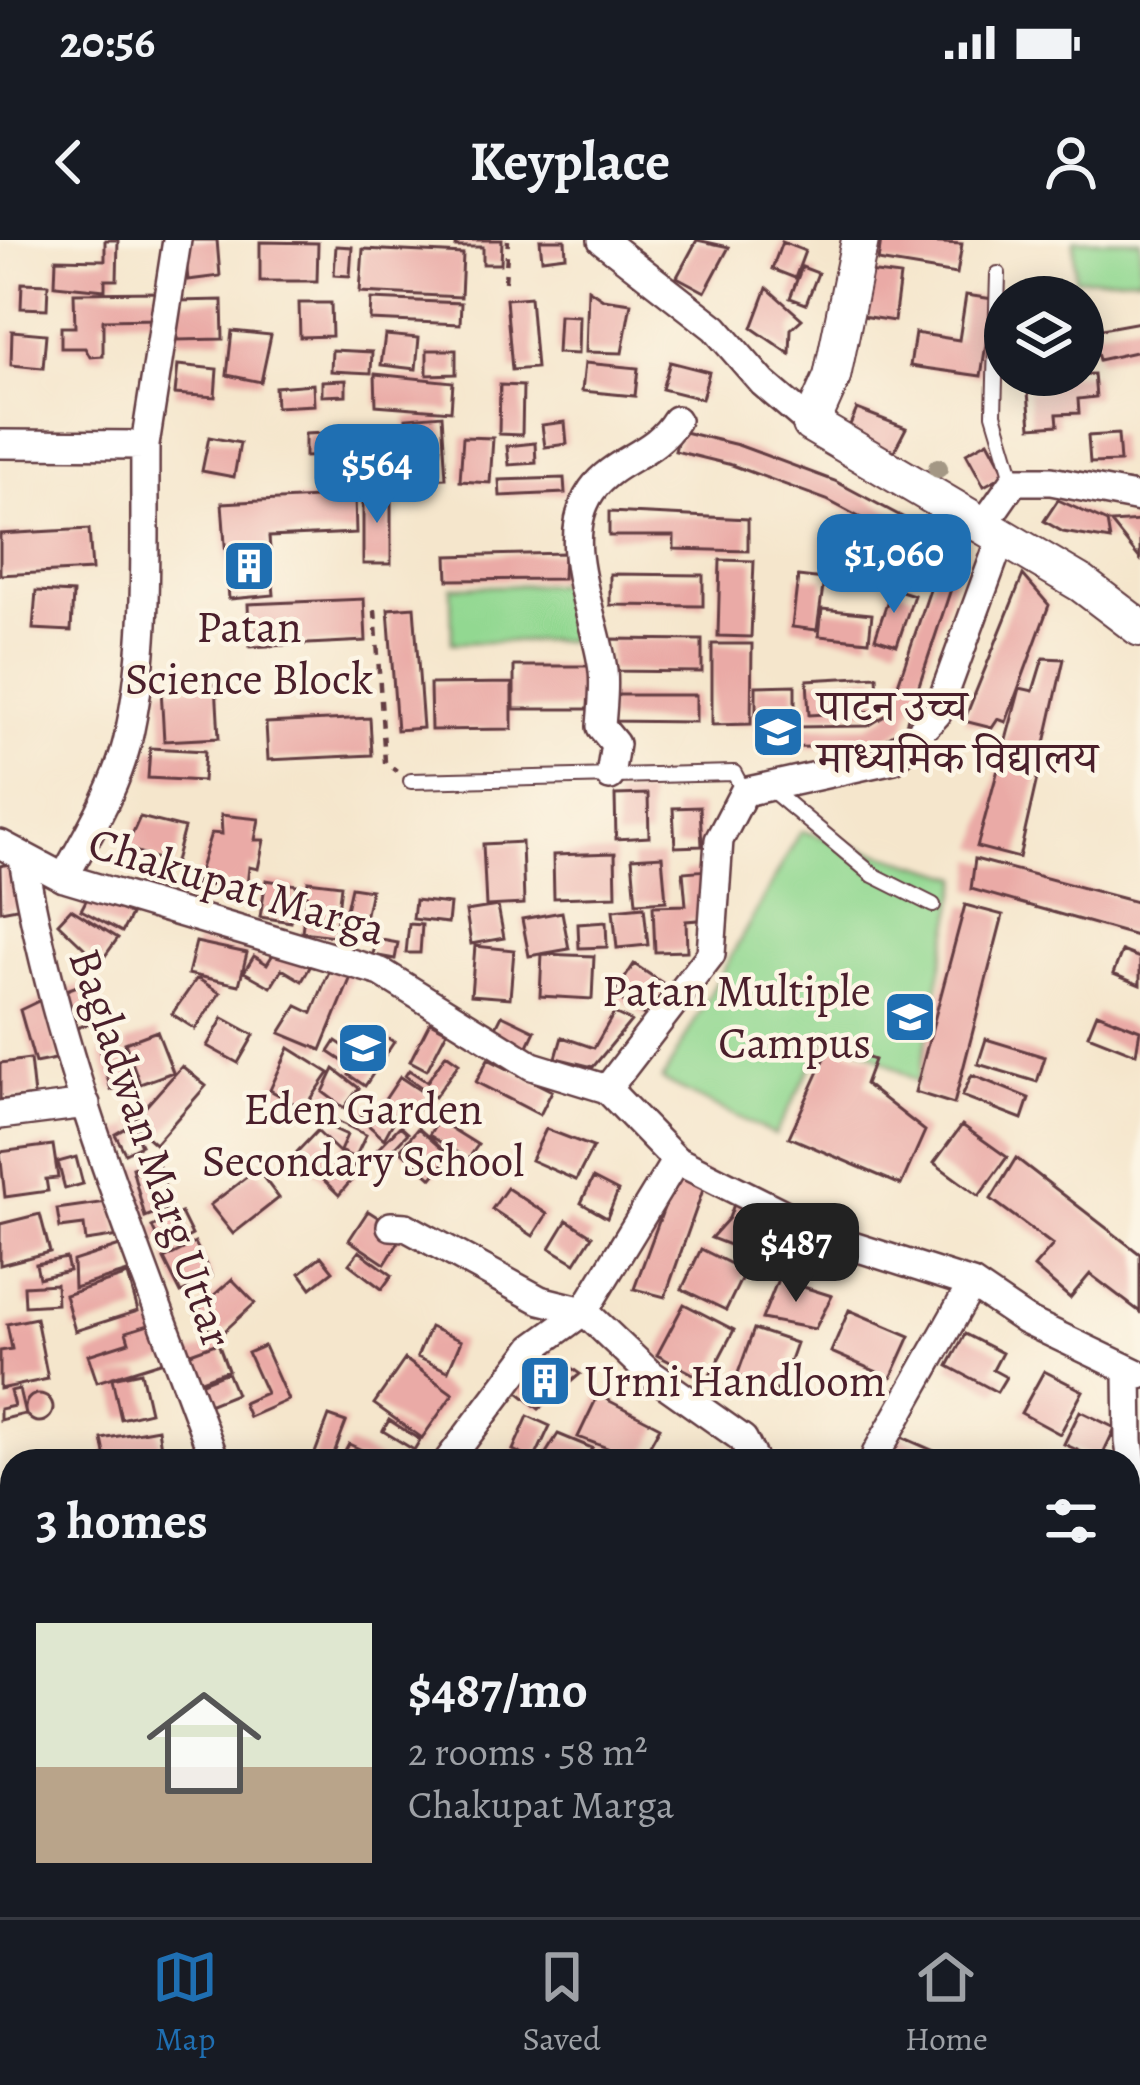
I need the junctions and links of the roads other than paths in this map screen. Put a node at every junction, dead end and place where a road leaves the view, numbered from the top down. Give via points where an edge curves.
1 (177, 240) edge
2 (602, 240) edge
3 (860, 240) edge
4 (998, 274) dead end
5 (676, 420) dead end
6 (811, 424) junction
7 (0, 444) edge
8 (145, 445) junction
9 (1014, 481) junction
10 (1140, 498) edge
11 (992, 533) junction
12 (1140, 628) edge
13 (610, 776) junction
14 (411, 782) road end
15 (756, 789) junction
16 (12, 852) edge
17 (64, 878) junction
18 (933, 905) dead end
19 (607, 1089) junction
20 (86, 1104) junction
21 (0, 1115) edge
22 (676, 1160) junction
23 (391, 1226) dead end
24 (972, 1284) junction
25 (584, 1311) junction
26 (1134, 1374) edge
27 (211, 1449) edge
28 (457, 1449) edge
29 (748, 1449) edge
30 (879, 1449) edge
31 (1135, 1449) edge

1 - 8 street
2 - 6 street via 715,328
3 - 6 street via 832,377
4 - 9 lane via 994,414
5 - 13 street via 658,444 609,471 582,514 584,598 603,672 601,727 615,744
6 - 11 street
7 - 8 street
8 - 17 street via 144,604 127,743
9 - 10 street
9 - 11 street
11 - 12 street
11 - 15 street via 937,714 894,759
13 - 14 lane
13 - 15 lane via 734,773
15 - 18 lane via 874,875
15 - 19 street via 718,840 711,954
16 - 17 street, Chakupat Marga
16 - 20 street, Bagladwan Marg Uttar
17 - 19 street, Chakupat Marga via 381,972 532,1066
19 - 22 street, Chakupat Marga
20 - 21 street
20 - 27 street, Bagladwan Marg Uttar
22 - 24 street, Chakupat Marga via 840,1242
22 - 25 street
23 - 25 street via 540,1300
24 - 26 street, Chakupat Marga
24 - 30 street
25 - 28 street via 533,1348
25 - 29 street
26 - 31 street

